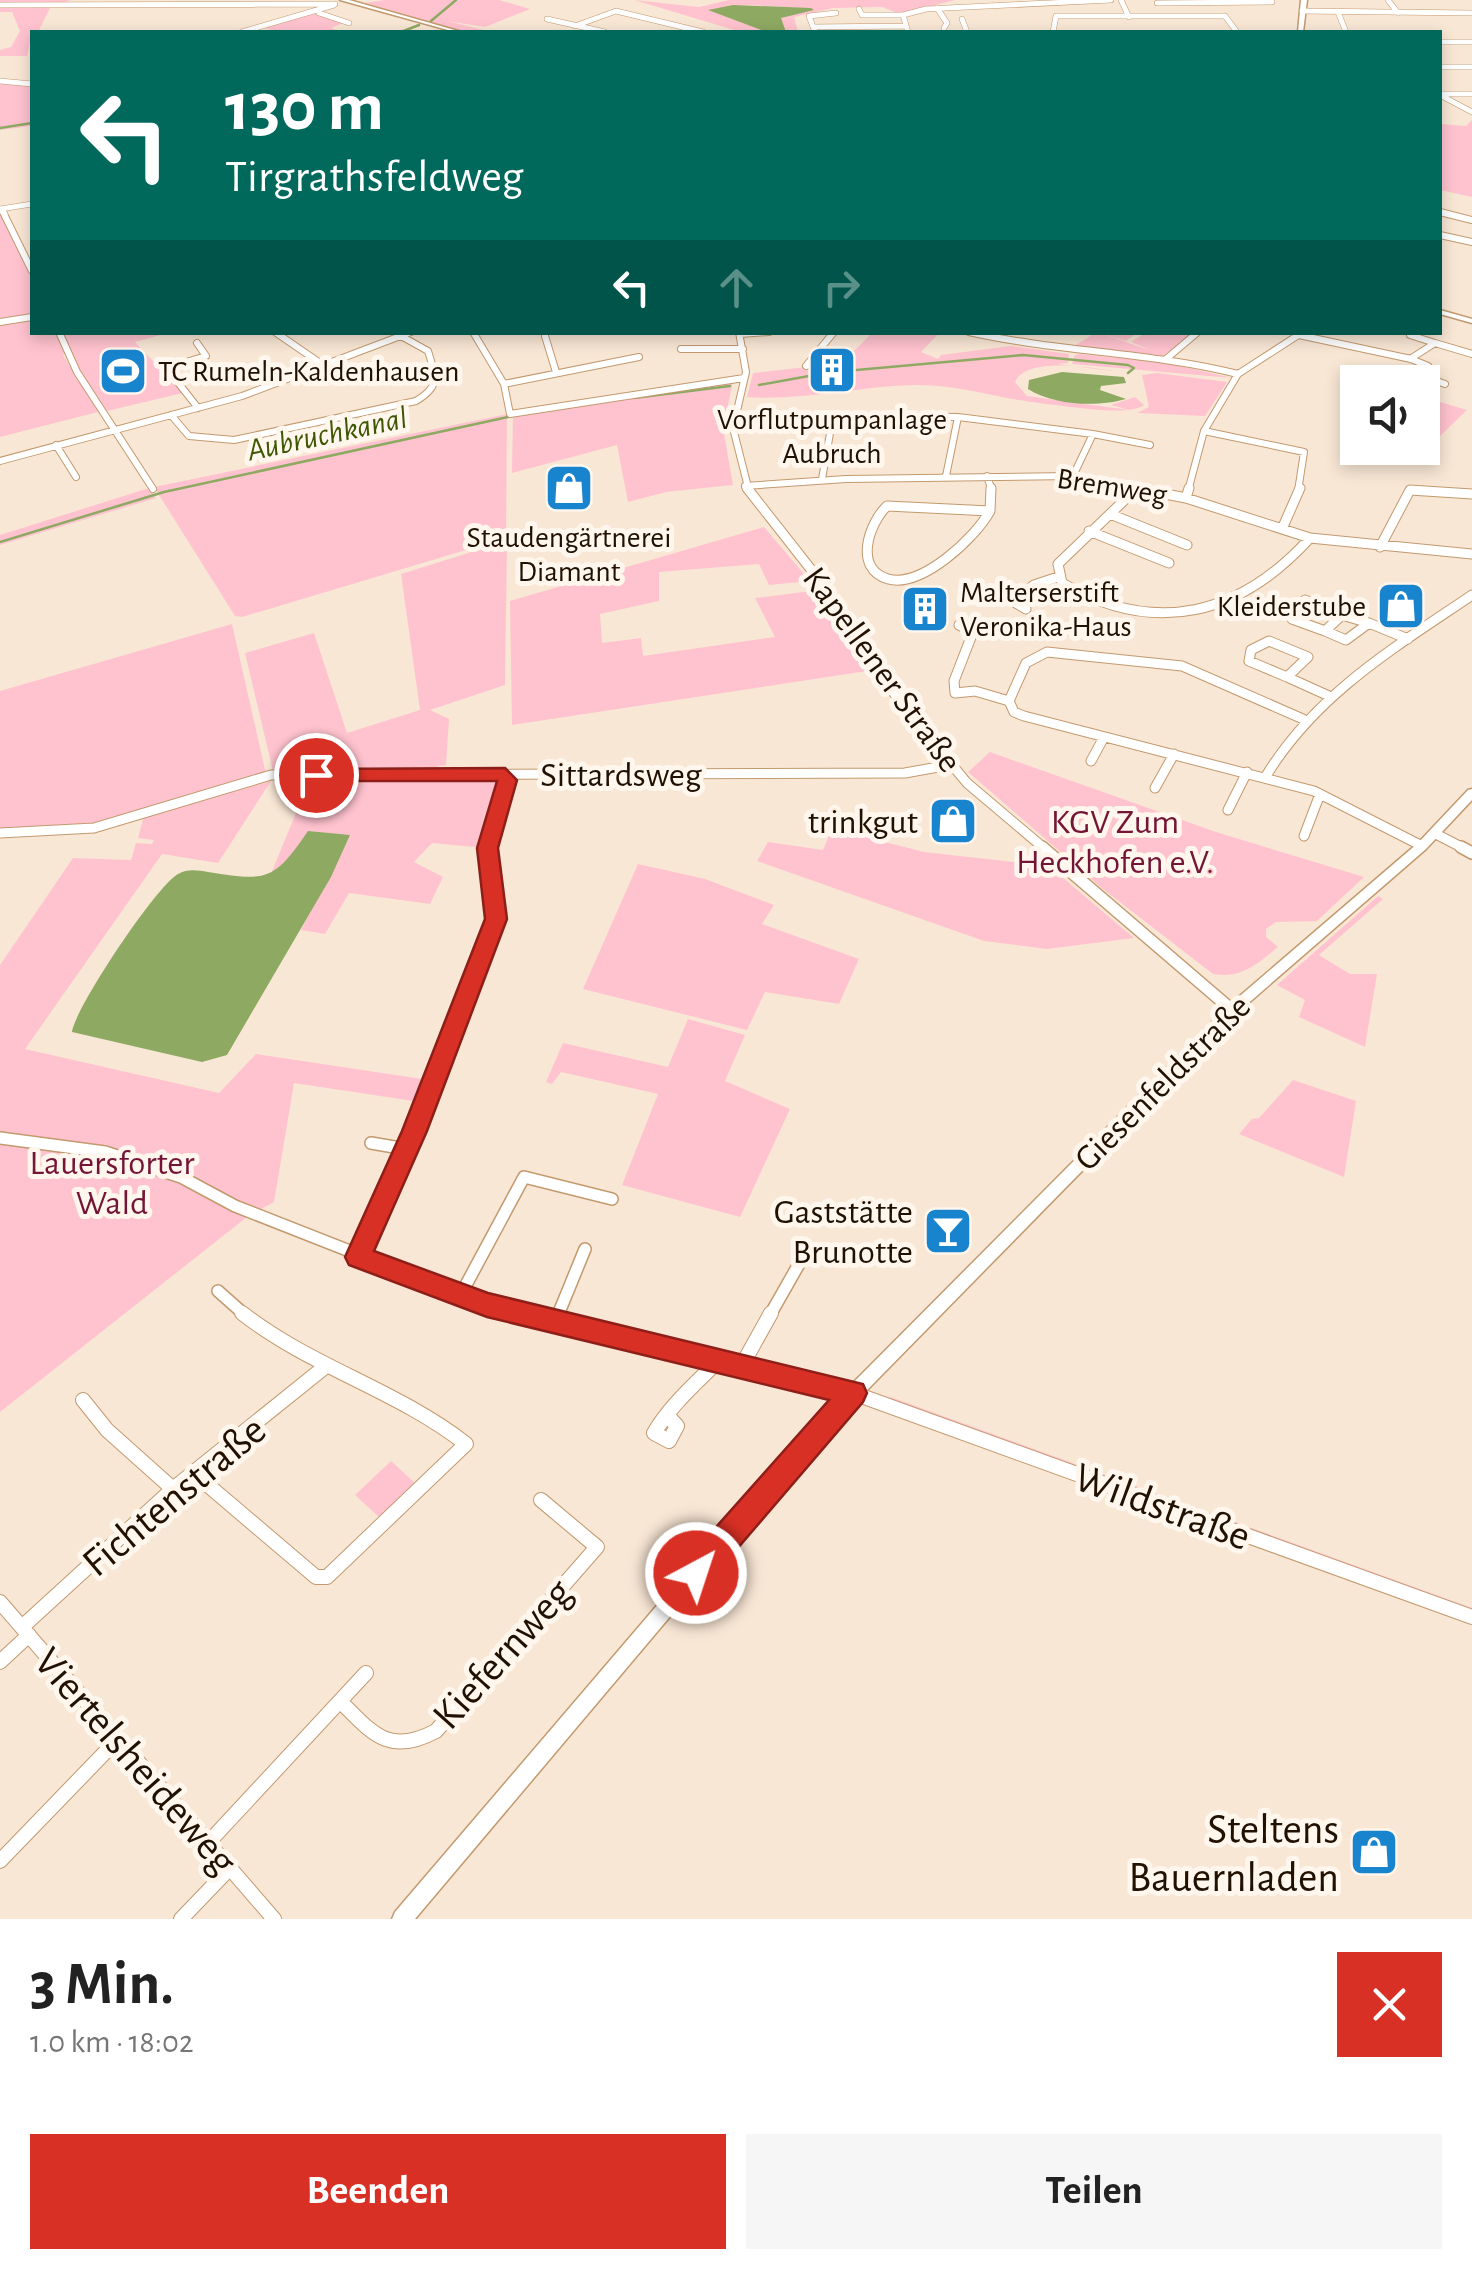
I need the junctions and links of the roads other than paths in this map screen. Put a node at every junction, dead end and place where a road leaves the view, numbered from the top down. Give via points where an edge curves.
1 (343, 0) edge
2 (1111, 0) edge
3 (1121, 0) edge
4 (1304, 0) edge
5 (1356, 0) edge
6 (1388, 0) edge
7 (1440, 0) edge
8 (278, 1) edge
9 (1233, 1) edge
10 (958, 2) edge
11 (1272, 2) edge
12 (1157, 3) dead end
13 (0, 5) edge
14 (981, 5) junction
15 (937, 8) junction
16 (859, 9) dead end
17 (1302, 11) junction
18 (318, 12) junction
19 (1014, 12) dead end
20 (1338, 12) junction
21 (1364, 12) junction
22 (1398, 13) junction
23 (1454, 13) junction
24 (1464, 13) junction
25 (836, 14) dead end
26 (1472, 14) edge
27 (903, 15) junction
28 (1225, 16) junction
29 (1129, 17) junction
30 (548, 19) dead end
31 (962, 19) dead end
32 (1472, 22) edge
33 (349, 23) dead end
34 (576, 26) junction
35 (907, 29) edge
36 (250, 30) edge
37 (451, 30) edge
38 (595, 30) edge
39 (695, 30) edge
40 (814, 30) edge
41 (945, 30) edge
42 (966, 30) edge
43 (1053, 30) edge
44 (1236, 30) edge
45 (1300, 30) edge
46 (1345, 30) edge
47 (1442, 42) edge
48 (1472, 42) edge
49 (1470, 62) edge
50 (1442, 66) edge
51 (0, 80) edge
52 (30, 84) edge
53 (1442, 94) edge
54 (1472, 94) edge
55 (1442, 95) edge
56 (1472, 112) edge
57 (30, 204) edge
58 (1, 209) edge
59 (1442, 212) edge
60 (1472, 220) edge
61 (1442, 235) edge
62 (1472, 242) edge
63 (30, 267) edge
64 (1442, 312) edge
65 (30, 317) edge
66 (1472, 320) edge
67 (0, 322) edge
68 (60, 335) edge
69 (278, 335) edge
70 (475, 335) edge
71 (739, 335) edge
72 (832, 335) edge
73 (984, 335) edge
74 (1195, 335) edge
75 (1299, 335) edge
76 (1308, 335) edge
77 (1410, 335) edge
78 (401, 336) joint
79 (546, 336) dead end
80 (197, 343) dead end
81 (1436, 343) junction
82 (742, 348) junction
83 (680, 349) dead end
84 (1472, 354) edge
85 (1413, 356) junction
86 (638, 358) dead end
87 (1166, 360) junction
88 (323, 365) junction
89 (806, 366) dead end
90 (556, 372) junction
91 (1238, 374) junction
92 (744, 378) junction
93 (504, 384) junction
94 (1445, 384) dead end
95 (198, 408) junction
96 (171, 415) junction
97 (765, 415) dead end
98 (833, 416) junction
99 (958, 417) junction
100 (114, 429) junction
101 (1204, 431) junction
102 (1093, 434) junction
103 (56, 445) junction
104 (1150, 445) dead end
105 (0, 461) edge
106 (946, 476) junction
107 (987, 476) junction
108 (1072, 476) junction
109 (76, 477) dead end
110 (822, 479) junction
111 (1470, 482) edge
112 (745, 486) junction
113 (1138, 487) junction
114 (153, 489) dead end
115 (1469, 493) edge
116 (1186, 498) junction
117 (991, 511) junction
118 (1110, 514) junction
119 (1282, 529) junction
120 (1090, 532) junction
121 (1310, 538) junction
122 (1187, 545) dead end
123 (1380, 547) junction
124 (1472, 554) edge
125 (1169, 563) dead end
126 (1058, 577) junction
127 (1472, 595) edge
128 (1306, 600) dead end
129 (1026, 609) dead end
130 (1342, 615) junction
131 (1292, 619) dead end
132 (1370, 623) junction
133 (959, 625) dead end
134 (1325, 631) junction
135 (1408, 639) junction
136 (1287, 677) junction
137 (1329, 696) junction
138 (1009, 701) junction
139 (1303, 719) junction
140 (1104, 736) junction
141 (1174, 754) junction
142 (1090, 761) dead end
143 (949, 765) junction
144 (1248, 772) junction
145 (505, 774) junction
146 (1266, 776) junction
147 (1155, 788) dead end
148 (1472, 793) edge
149 (1320, 794) junction
150 (1228, 810) dead end
151 (0, 833) edge
152 (1434, 833) junction
153 (1304, 836) dead end
154 (1422, 846) junction
155 (1472, 853) edge
156 (1232, 1010) junction
157 (0, 1138) edge
158 (371, 1144) dead end
159 (406, 1149) junction
160 (612, 1199) dead end
161 (585, 1249) dead end
162 (358, 1257) junction
163 (799, 1264) dead end
164 (218, 1291) dead end
165 (460, 1296) junction
166 (555, 1322) junction
167 (716, 1362) junction
168 (326, 1366) junction
169 (741, 1367) junction
170 (858, 1388) junction
171 (83, 1400) dead end
172 (668, 1415) dead end
173 (196, 1475) junction
174 (173, 1490) junction
175 (541, 1500) dead end
176 (0, 1602) edge
177 (1472, 1617) edge
178 (26, 1631) junction
179 (0, 1662) edge
180 (366, 1673) dead end
181 (340, 1701) junction
182 (117, 1740) junction
183 (208, 1843) junction
184 (3, 1852) edge
185 (230, 1868) junction
186 (181, 1919) edge
187 (274, 1919) edge
188 (402, 1919) edge

1 - 37 main road
2 - 14 street
3 - 29 street
4 - 17 main road
5 - 21 street
6 - 22 street
7 - 23 street
8 - 13 street
8 - 18 street via 335,4
9 - 11 street
9 - 12 street
9 - 28 street
10 - 14 street
10 - 15 street
14 - 19 street via 980,10
15 - 27 street
15 - 41 street
16 - 27 street via 862,15
17 - 20 street
17 - 45 main road
18 - 33 street
18 - 36 street
20 - 21 street
20 - 46 street
21 - 22 street
22 - 23 street
23 - 24 street
24 - 26 street
24 - 32 street
25 - 40 street via 809,16
27 - 35 street
28 - 29 street
28 - 44 street
29 - 43 street via 1056,16
30 - 34 street
31 - 42 street
34 - 38 street
34 - 39 street via 616,11
35 - 40 street
47 - 48 street
49 - 50 street
51 - 52 street
53 - 54 street
55 - 56 street
57 - 58 street
58 - 63 street
59 - 60 street
61 - 62 street
64 - 66 main road
65 - 67 street
68 - 100 street
69 - 88 street
70 - 93 street
71 - 82 street, Kapellener Straße
72 - 89 street
73 - 87 street
74 - 87 street
75 - 91 street
76 - 85 street
77 - 81 street
78 - 88 street
78 - 96 street via 428,351 435,369 434,390 416,401 224,440 189,436
79 - 90 street
80 - 95 street via 206,356 165,367
81 - 84 street
81 - 85 street
82 - 83 street
82 - 92 street, Kapellener Straße
85 - 94 street via 1428,366 1420,375
86 - 90 street
87 - 91 street
88 - 95 street
90 - 93 street
91 - 101 street
92 - 93 street via 510,414
92 - 112 street, Kapellener Straße via 732,428
95 - 96 street
96 - 100 street
97 - 98 street
98 - 99 street
98 - 110 street
99 - 102 street
99 - 106 street
100 - 103 street
100 - 114 street
101 - 116 street
101 - 119 street via 1304,452 1300,486
102 - 104 street
102 - 108 street
103 - 105 street
103 - 109 street
106 - 107 street, Bremweg
106 - 110 street, Bremweg
107 - 108 street, Bremweg
107 - 117 street
108 - 113 street, Bremweg
110 - 112 street, Bremweg
111 - 115 street
112 - 143 street, Kapellener Straße
113 - 116 street, Bremweg
113 - 118 street
115 - 123 street via 1410,490
116 - 119 street, Bremweg
117 - 117 street via 934,568 899,580 882,578 873,568 868,531 887,506
118 - 120 street
118 - 122 street
119 - 121 street, Bremweg
120 - 125 street
120 - 126 street via 1058,564
121 - 123 street, Bremweg
121 - 126 street via 1251,590 1204,608 1113,606 1078,594
123 - 124 street, Bremweg
126 - 129 street via 1014,602
127 - 135 street
128 - 130 street
130 - 132 street
130 - 134 street
131 - 134 street
132 - 134 street via 1346,640
132 - 135 street
133 - 138 street via 973,632 955,694 975,691
135 - 137 street
136 - 136 street via 1308,657 1269,641 1251,650 1249,661
136 - 137 street
137 - 139 street
138 - 139 street via 1024,665 1047,652 1182,666
138 - 140 street via 1024,716
139 - 146 street
140 - 141 street
140 - 142 street
141 - 144 street
141 - 147 street
143 - 145 street, Sittardsweg via 905,773
143 - 156 street, Kapellener Straße
144 - 146 street
144 - 150 street
145 - 151 street, Sittardsweg via 271,775 94,828
145 - 159 street via 488,848 496,919
146 - 149 street
148 - 152 main road, Giesenfeldstraße
149 - 153 street
149 - 154 street
152 - 154 main road, Giesenfeldstraße
152 - 155 street
154 - 156 main road, Giesenfeldstraße
156 - 170 main road, Giesenfeldstraße
157 - 162 street, Wildstraße via 105,1152 181,1177
158 - 159 street
159 - 162 street
160 - 165 street via 524,1178
161 - 166 street
162 - 165 street, Wildstraße
163 - 169 street
164 - 168 street via 263,1332
165 - 166 street, Wildstraße
166 - 167 street, Wildstraße
167 - 169 street, Wildstraße
167 - 172 street
168 - 173 street, Fichtenstraße
168 - 173 street via 400,1398 466,1444 327,1577 316,1577
169 - 170 street, Wildstraße
170 - 177 street, Wildstraße
170 - 188 main road, Giesenfeldstraße
171 - 174 street
173 - 174 street, Fichtenstraße
174 - 178 street, Fichtenstraße
175 - 181 street, Kiefernweg via 598,1547 436,1731 403,1745 381,1741
176 - 178 street, Viertelsheideweg
178 - 179 street, Fichtenstraße
178 - 182 street, Viertelsheideweg
180 - 181 street
181 - 183 street
182 - 183 street, Viertelsheideweg
182 - 184 street
183 - 185 street, Viertelsheideweg
185 - 186 street
185 - 187 street, Viertelsheideweg

